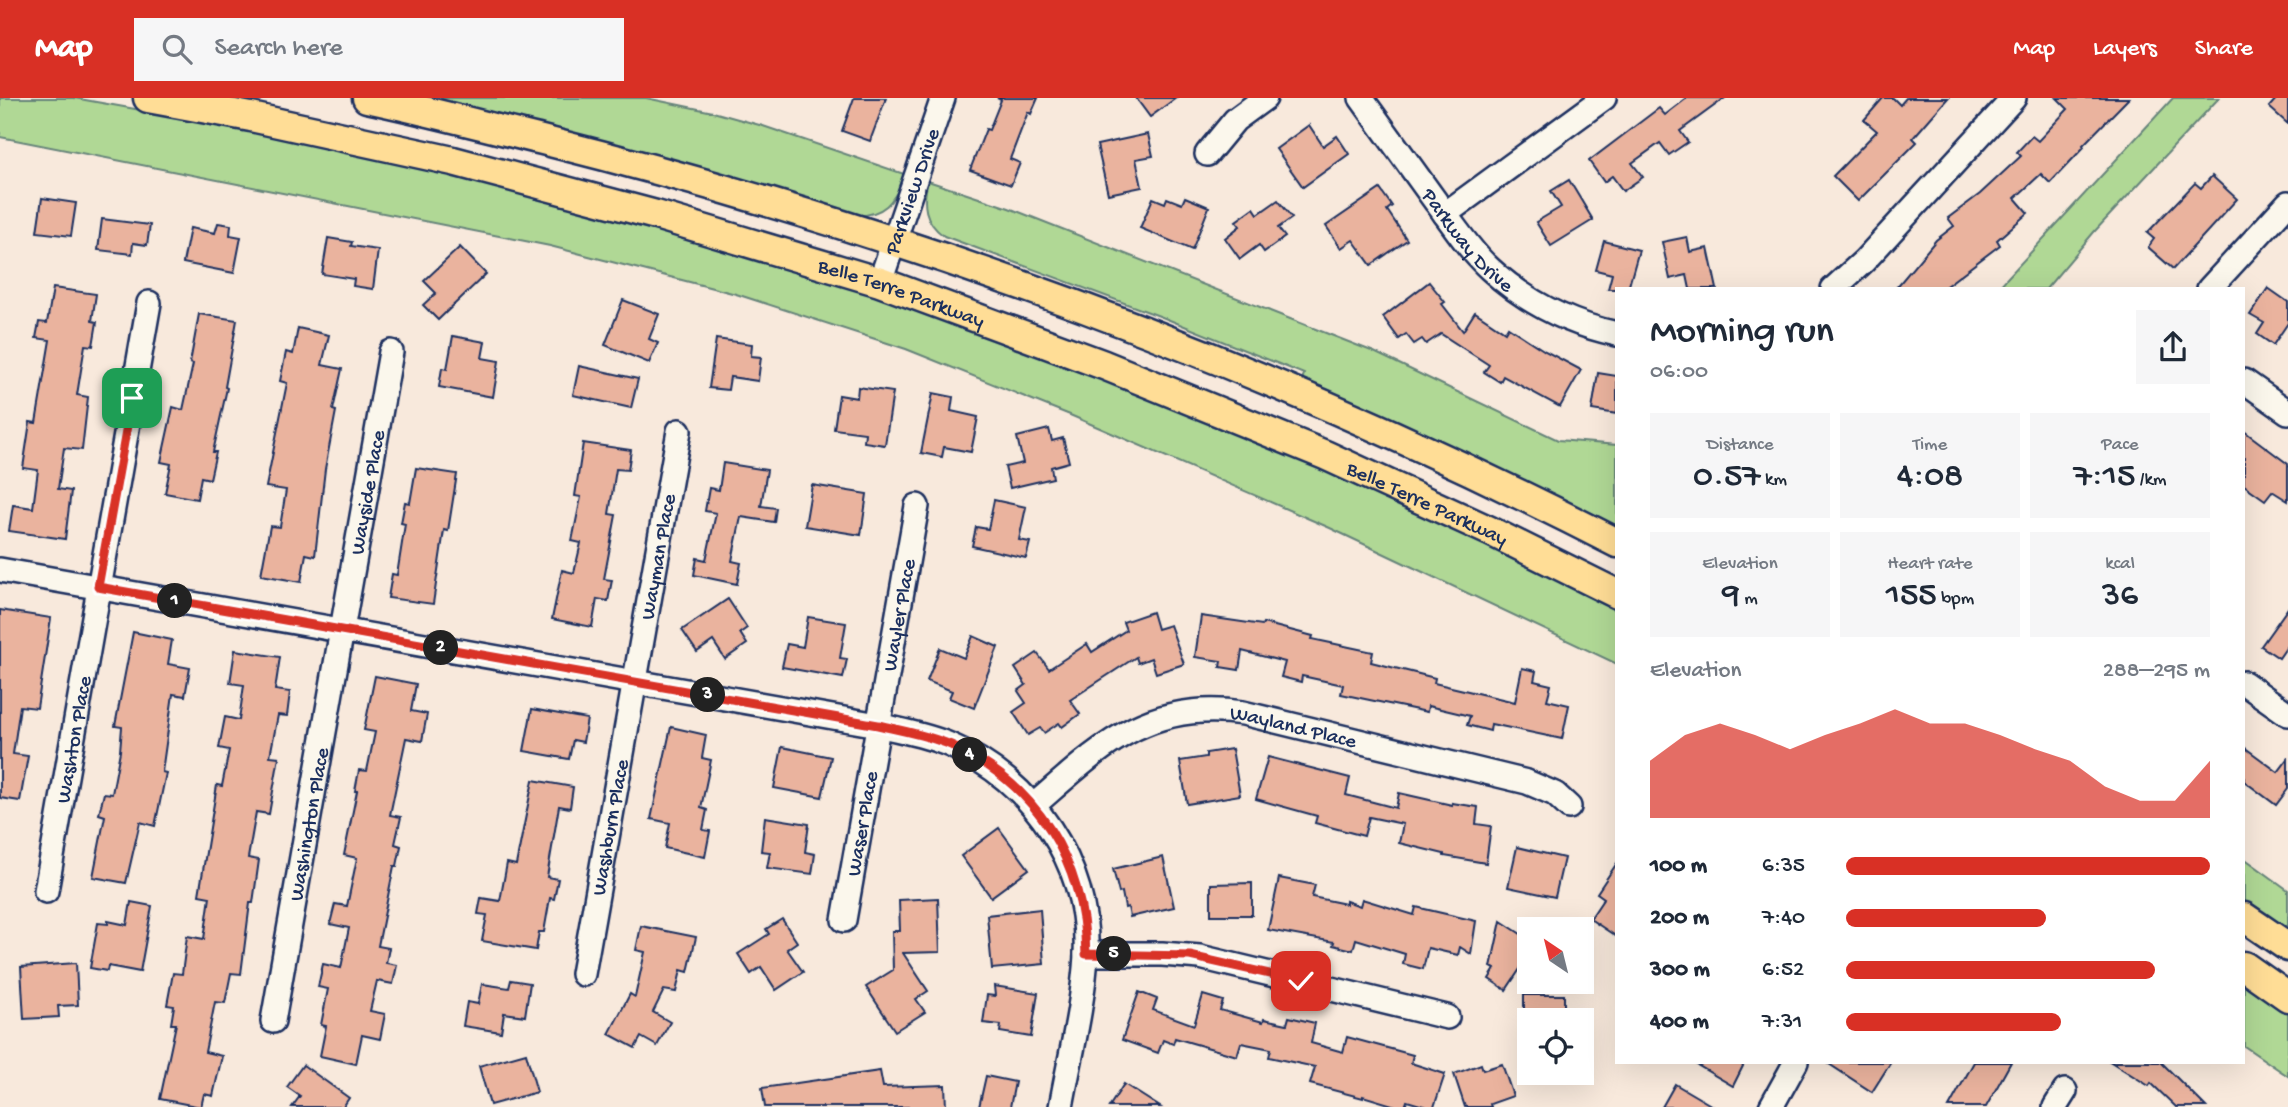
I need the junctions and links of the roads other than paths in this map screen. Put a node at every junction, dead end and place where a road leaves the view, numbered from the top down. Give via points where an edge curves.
1 (148, 98) edge
2 (366, 98) edge
3 (943, 98) edge
4 (1265, 98) edge
5 (1361, 98) edge
6 (1604, 98) edge
7 (2014, 98) edge
8 (1207, 154) dead end
9 (2288, 203) edge
10 (1445, 214) junction
11 (894, 241) junction
12 (880, 282) junction
13 (1835, 287) edge
14 (2211, 287) edge
15 (149, 303) dead end
16 (1615, 333) edge
17 (391, 352) dead end
18 (2245, 382) edge
19 (2288, 412) edge
20 (679, 430) dead end
21 (917, 506) dead end
22 (1615, 542) edge
23 (0, 570) edge
24 (98, 587) junction
25 (1615, 593) edge
26 (342, 630) junction
27 (634, 682) junction
28 (2245, 684) edge
29 (2288, 714) edge
30 (878, 725) junction
31 (1034, 805) junction
32 (1569, 807) dead end
33 (46, 891) dead end
34 (2245, 918) edge
35 (844, 920) dead end
36 (2288, 947) edge
37 (1086, 954) junction
38 (2245, 967) edge
39 (583, 974) dead end
40 (2288, 997) edge
41 (1447, 1017) dead end
42 (273, 1020) dead end
43 (1795, 1064) edge
44 (1061, 1107) edge
45 (1770, 1107) edge

1 - 12 main road, Belle Terre Parkway via 453,161
2 - 11 main road, Belle Terre Parkway via 634,163
3 - 11 street, Parkview Drive
4 - 8 street via 1235,120
5 - 10 street, Parkway Drive
6 - 10 street
7 - 13 street
9 - 14 street
10 - 16 street, Parkway Drive via 1488,267 1520,292 1570,320
11 - 12 street, Parkview Drive
11 - 22 main road, Belle Terre Parkway via 1101,315 1312,400
12 - 25 main road, Belle Terre Parkway via 1104,365 1325,455
15 - 24 street, Washton Place
17 - 26 street, Wayside Place
18 - 19 street
20 - 27 street, Wayman Place
21 - 30 street, Wayler Place
23 - 24 street
24 - 26 street
24 - 33 street, Washton Place
26 - 27 street
26 - 42 street, Washington Place
27 - 30 street
27 - 39 street, Washburn Place
28 - 29 street
30 - 31 street via 963,751 1002,776
30 - 35 street, Waser Place
31 - 32 street, Wayland Place via 1096,752 1135,727 1176,714 1217,710 1527,782 1555,794
31 - 37 street via 1073,878 1084,920
34 - 36 main road
37 - 41 street via 1200,957
37 - 44 street
38 - 40 main road
43 - 45 street

